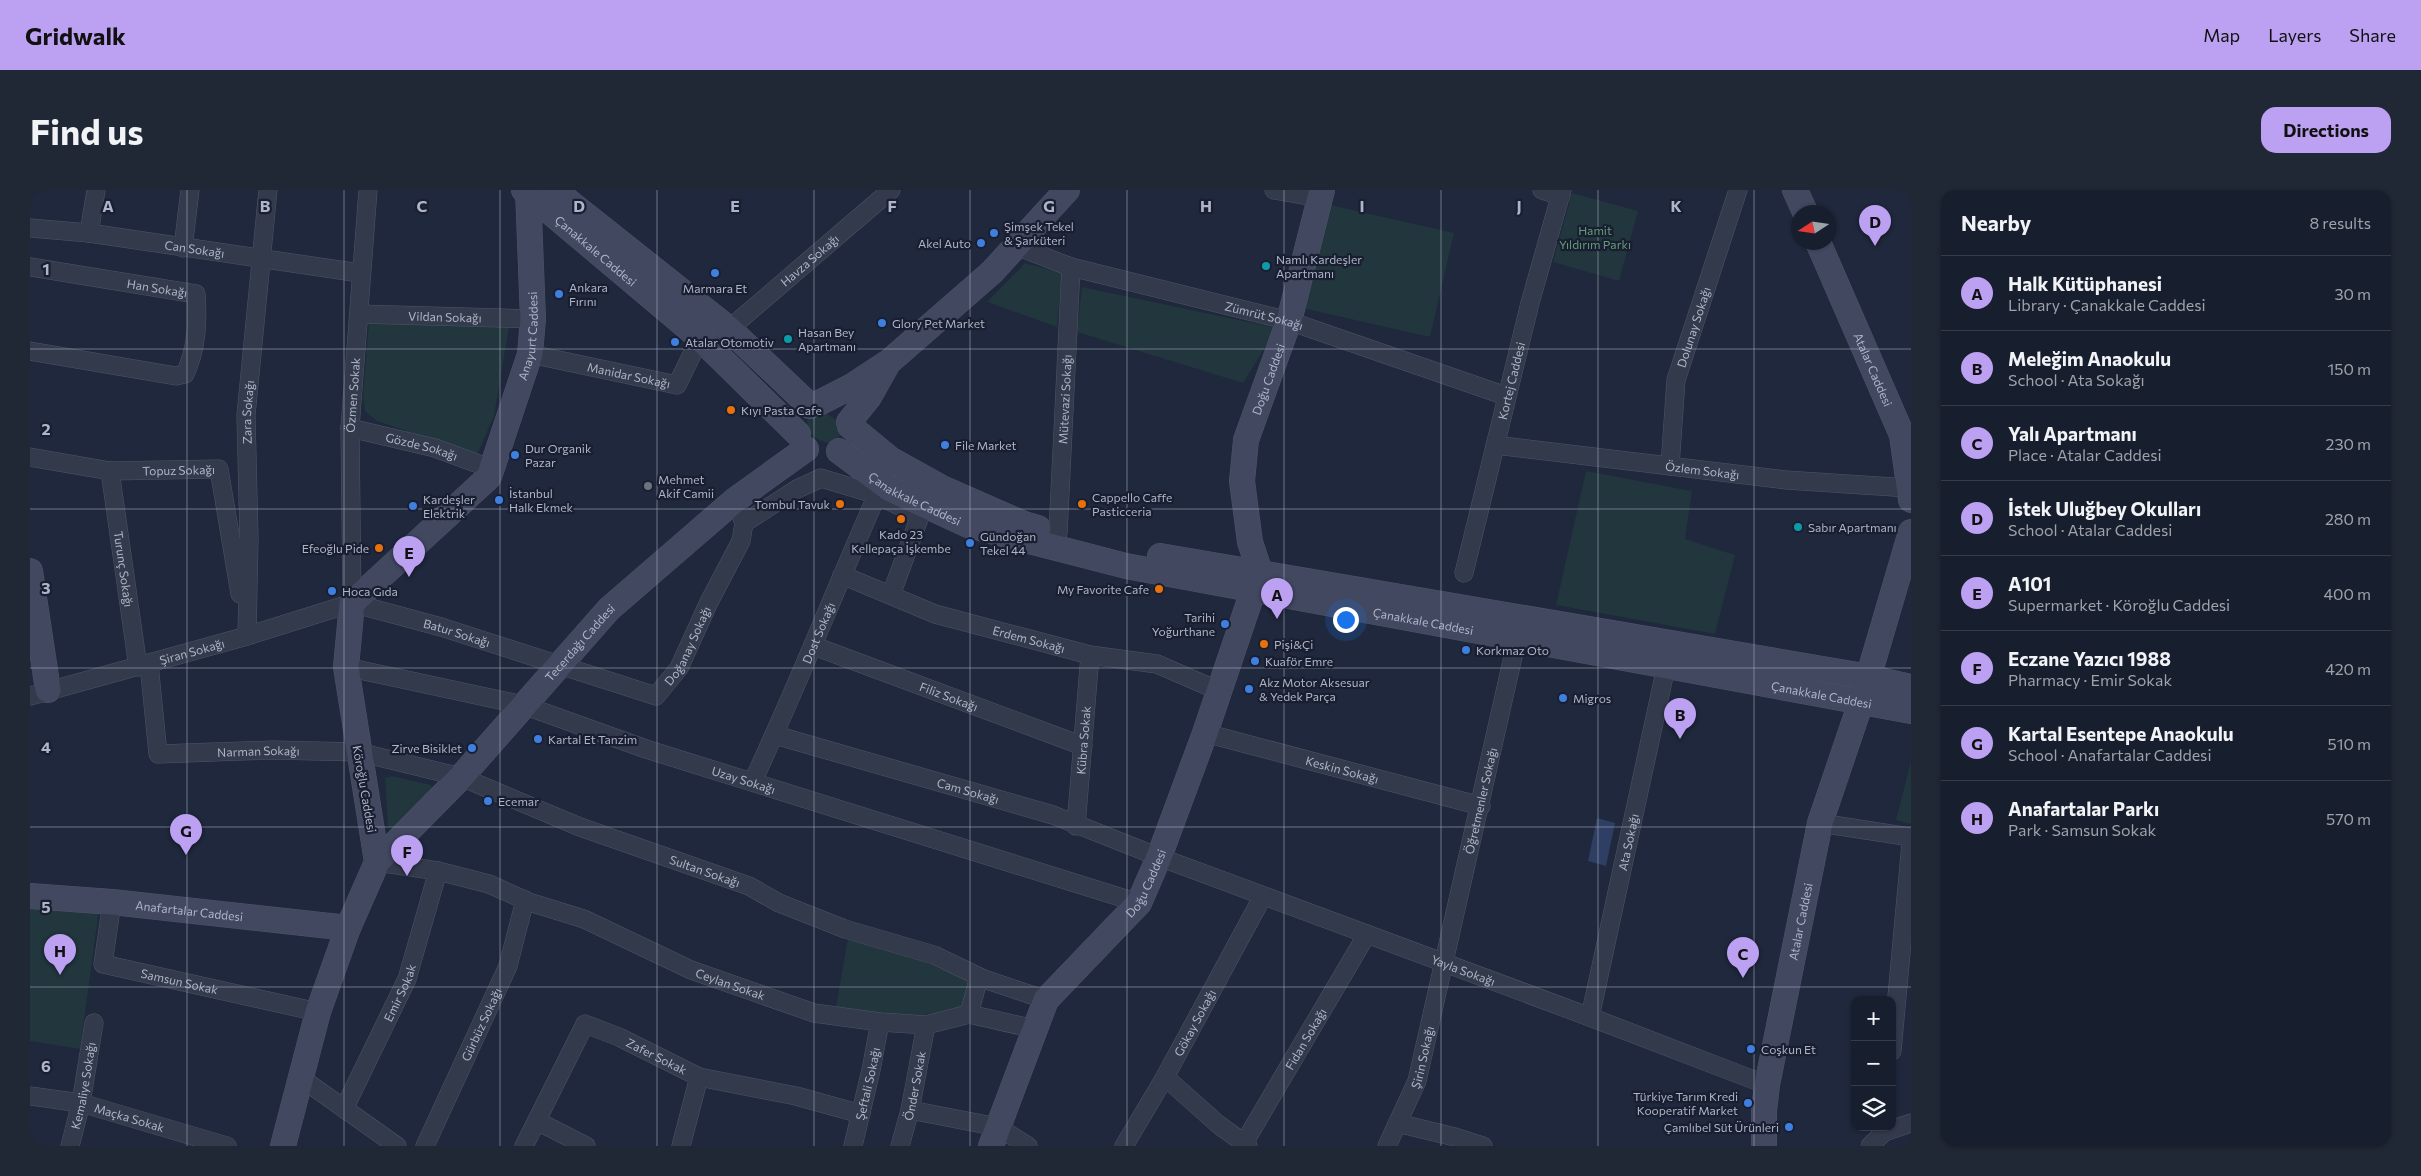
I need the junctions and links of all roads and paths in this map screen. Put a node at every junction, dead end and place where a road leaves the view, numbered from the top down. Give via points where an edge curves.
1 (96, 190) edge
2 (190, 190) edge
3 (268, 190) edge
4 (368, 190) edge
5 (554, 190) edge
6 (891, 190) edge
7 (1067, 190) edge
8 (1274, 190) edge
9 (1542, 190) edge
10 (1738, 190) edge
11 (1795, 190) edge
12 (527, 191) edge
13 (1561, 193) edge
14 (1321, 194) edge
15 (1801, 205) edge
16 (30, 228) edge
17 (89, 234) junction
18 (1016, 246) junction
19 (183, 248) junction
20 (1821, 250) edge
21 (262, 260) junction
22 (30, 267) edge
23 (1071, 267) junction
24 (360, 273) junction
25 (358, 314) junction
26 (533, 319) junction
27 (1289, 321) junction
28 (729, 329) junction
29 (700, 338) junction
30 (30, 351) edge
31 (530, 354) junction
32 (890, 361) junction
33 (1506, 396) junction
34 (814, 404) junction
35 (850, 424) junction
36 (350, 428) junction
37 (802, 442) junction
38 (1495, 445) junction
39 (839, 451) junction
40 (30, 457) edge
41 (1670, 466) junction
42 (110, 471) junction
43 (490, 473) junction
44 (1910, 482) edge
45 (880, 490) junction
46 (735, 500) junction
47 (744, 523) junction
48 (1911, 532) edge
49 (1058, 533) junction
50 (30, 571) edge
51 (1464, 573) dead end
52 (842, 575) junction
53 (1257, 581) junction
54 (891, 595) junction
55 (352, 602) junction
56 (247, 636) junction
57 (1517, 640) junction
58 (814, 646) junction
59 (1090, 655) junction
60 (560, 665) junction
61 (144, 666) junction
62 (346, 667) junction
63 (1666, 667) junction
64 (1868, 677) junction
65 (1911, 687) edge
66 (1218, 690) junction
67 (39, 693) edge
68 (1861, 702) junction
69 (523, 705) junction
70 (1911, 711) edge
71 (1204, 733) junction
72 (775, 735) junction
73 (1083, 746) junction
74 (358, 752) junction
75 (461, 777) junction
76 (754, 781) junction
77 (1481, 806) junction
78 (1820, 823) junction
79 (1076, 826) junction
80 (1911, 837) edge
81 (1911, 843) edge
82 (1159, 858) junction
83 (377, 862) junction
84 (438, 870) junction
85 (30, 896) edge
86 (1263, 896) junction
87 (525, 900) junction
88 (112, 902) junction
89 (1139, 903) junction
90 (1909, 910) edge
91 (348, 928) junction
92 (1367, 934) junction
93 (1445, 963) junction
94 (979, 977) junction
95 (1046, 1000) junction
96 (318, 1012) junction
97 (969, 1014) junction
98 (1590, 1017) junction
99 (880, 1022) junction
100 (94, 1023) dead end
101 (926, 1025) junction
102 (1035, 1029) junction
103 (1893, 1041) edge
104 (699, 1077) junction
105 (1165, 1077) junction
106 (300, 1078) junction
107 (1767, 1085) junction
108 (30, 1096) edge
109 (81, 1103) junction
110 (344, 1110) junction
111 (910, 1110) junction
112 (861, 1114) junction
113 (536, 1121) junction
114 (1397, 1123) junction
115 (1911, 1123) edge
116 (1896, 1126) edge
117 (1882, 1131) edge
118 (995, 1137) edge
119 (1246, 1144) edge
120 (70, 1146) edge
121 (227, 1146) edge
122 (283, 1146) edge
123 (397, 1146) edge
124 (425, 1146) edge
125 (524, 1146) edge
126 (586, 1146) edge
127 (681, 1146) edge
128 (853, 1146) edge
129 (900, 1146) edge
130 (1028, 1146) edge
131 (1124, 1146) edge
132 (1387, 1146) edge
133 (1483, 1146) edge
134 (1764, 1146) edge
135 (1870, 1146) edge

1 - 17 street
2 - 19 street
3 - 21 street, Zara Sokağı
4 - 24 street, Özmen Sokak
5 - 28 street, Çanakkale Caddesi
6 - 28 street, Havza Sokağı
7 - 18 street
8 - 14 street
9 - 13 street
10 - 41 street, Dolunay Sokağı via 1676,380
11 - 15 street
12 - 26 street, Anayurt Caddesi
12 - 29 street, Çanakkale Caddesi
13 - 33 street, Kortej Caddesi
14 - 27 street, Doğu Caddesi
16 - 17 street, Can Sokağı
17 - 19 street, Can Sokağı
18 - 23 street, Zümrüt Sokağı
18 - 32 street via 992,272
19 - 21 street, Can Sokağı
20 - 44 street, Atalar Caddesi via 1902,435
21 - 24 street, Can Sokağı
21 - 56 street, Zara Sokağı via 246,415
22 - 30 street, Han Sokağı via 196,294 198,318 197,336 188,367 185,374 176,376
23 - 27 street, Zümrüt Sokağı
23 - 49 street, Mütevazi Sokağı
24 - 25 street, Özmen Sokak
25 - 26 street, Vildan Sokağı
25 - 36 street, Özmen Sokak
26 - 31 street, Anayurt Caddesi
27 - 33 street, Zümrüt Sokağı
27 - 53 street, Doğu Caddesi via 1246,440 1242,481
28 - 34 street, Çanakkale Caddesi
29 - 31 street, Manidar Sokağı via 677,385
29 - 37 street, Çanakkale Caddesi
31 - 43 street, Anayurt Caddesi
32 - 34 street via 852,386
32 - 35 street
33 - 38 street, Kortej Caddesi
34 - 35 street via 836,405 843,410
34 - 37 street via 799,418
35 - 39 street via 848,440
35 - 49 street, Çanakkale Caddesi via 890,459 944,489 1024,524
36 - 43 street, Gözde Sokağı via 435,448
36 - 55 street, Özmen Sokak
37 - 39 street via 822,456
37 - 46 street, Tecerdağı Caddesi
38 - 41 street, Özlem Sokağı
38 - 51 street, Kortej Caddesi
39 - 45 street, Çanakkale Caddesi
40 - 42 street, Topuz Sokağı
41 - 44 street, Özlem Sokağı via 1786,480
42 - 56 street, Topuz Sokağı via 219,469
42 - 61 street, Turunç Sokağı
43 - 55 street
45 - 47 street via 821,478 797,489
45 - 52 street, Dost Sokağı
45 - 53 street, Çanakkale Caddesi via 968,524 1126,566
45 - 54 street via 920,516
46 - 47 street
46 - 60 street, Tecerdağı Caddesi via 609,609
47 - 60 street, Doğanay Sokağı via 741,541 679,668 656,696
48 - 64 street
49 - 53 street, Çanakkale Caddesi
50 - 67 street
52 - 54 street, Erdem Sokağı
52 - 58 street, Dost Sokağı
53 - 57 street, Çanakkale Caddesi
53 - 64 street, Çanakkale Caddesi
53 - 66 street, Doğu Caddesi
54 - 59 street, Erdem Sokağı via 935,614
55 - 56 street, Şiran Sokağı
55 - 60 street, Batur Sokağı
55 - 62 street, Köroğlu Caddesi
56 - 61 street, Şiran Sokağı
57 - 63 street, Çanakkale Caddesi
57 - 77 street, Öğretmenler Sokağı
58 - 72 street, Dost Sokağı
58 - 73 street, Filiz Sokağı
59 - 66 street, Erdem Sokağı via 1157,664
59 - 73 street, Kübra Sokak
60 - 69 street, Tecerdağı Caddesi
61 - 67 street, Şiran Sokağı
61 - 74 street, Narman Sokağı via 158,754 272,750
62 - 69 street, Uzay Sokağı
62 - 74 street, Köroğlu Caddesi
63 - 68 street, Çanakkale Caddesi
63 - 98 street, Ata Sokağı
64 - 65 street, Çanakkale Caddesi
64 - 68 street, Atalar Caddesi
66 - 71 street, Doğu Caddesi
68 - 70 street, Çanakkale Caddesi
68 - 78 street, Atalar Caddesi
69 - 75 street, Tecerdağı Caddesi
69 - 76 street, Uzay Sokağı via 646,749
71 - 77 street, Keskin Sokağı
71 - 82 street, Doğu Caddesi
72 - 76 street, Dost Sokağı
72 - 79 street, Cam Sokağı via 1053,816
73 - 79 street, Kübra Sokak
74 - 75 street, Sultan Sokağı
74 - 83 street, Köroğlu Caddesi
75 - 83 street, Tecerdağı Caddesi
75 - 94 street, Sultan Sokağı via 580,827 749,886 779,903 844,929 934,955
76 - 89 street, Uzay Sokağı
77 - 93 street, Öğretmenler Sokağı
78 - 80 street
78 - 107 street, Atalar Caddesi
79 - 82 street, Cam Sokağı
81 - 90 street
82 - 86 street, Yayla Sokağı
82 - 89 street, Doğu Caddesi
83 - 84 street, Ceylan Sokak
83 - 91 street
84 - 87 street, Ceylan Sokak via 489,884
84 - 110 street, Emir Sokak via 407,979
85 - 88 street, Anafartalar Caddesi
86 - 92 street, Yayla Sokağı
86 - 105 street, Gökay Sokağı
87 - 99 street, Ceylan Sokak via 584,919 691,970 814,1014
87 - 124 street, Gürbüz Sokağı via 508,966
88 - 91 street, Anafartalar Caddesi
88 - 96 street, Samsun Sokak via 103,964
89 - 95 street, Doğu Caddesi
90 - 103 street
91 - 96 street
92 - 93 street, Yayla Sokağı
92 - 119 street, Fidan Sokağı
93 - 98 street, Yayla Sokağı
93 - 114 street, Şirin Sokağı via 1417,1082
94 - 95 street, Sultan Sokağı
94 - 97 street
95 - 102 street, Doğu Caddesi
96 - 106 street
97 - 101 street, Ceylan Sokak
97 - 102 street, Ceylan Sokak
98 - 107 street, Yayla Sokağı
99 - 101 street, Ceylan Sokak
99 - 112 street, Şeftali Sokağı
100 - 109 street, Kemaliye Sokağı
101 - 111 street, Önder Sokak
102 - 118 street, Doğu Caddesi
104 - 112 street, Zafer Sokak via 796,1096
104 - 113 street, Zafer Sokak via 585,1024
104 - 127 street
105 - 119 street via 1219,1125
105 - 131 street, Gökay Sokağı
106 - 110 street
106 - 122 street
107 - 134 street, Atalar Caddesi
108 - 109 street, Maçka Sokak
109 - 120 street, Kemaliye Sokağı
109 - 121 street, Maçka Sokak
110 - 123 street
111 - 118 street
111 - 129 street, Önder Sokak
112 - 128 street, Şeftali Sokağı
113 - 125 street, Zafer Sokak
113 - 126 street
114 - 132 street, Şirin Sokağı
114 - 133 street
115 - 116 street
117 - 135 street
118 - 130 street

